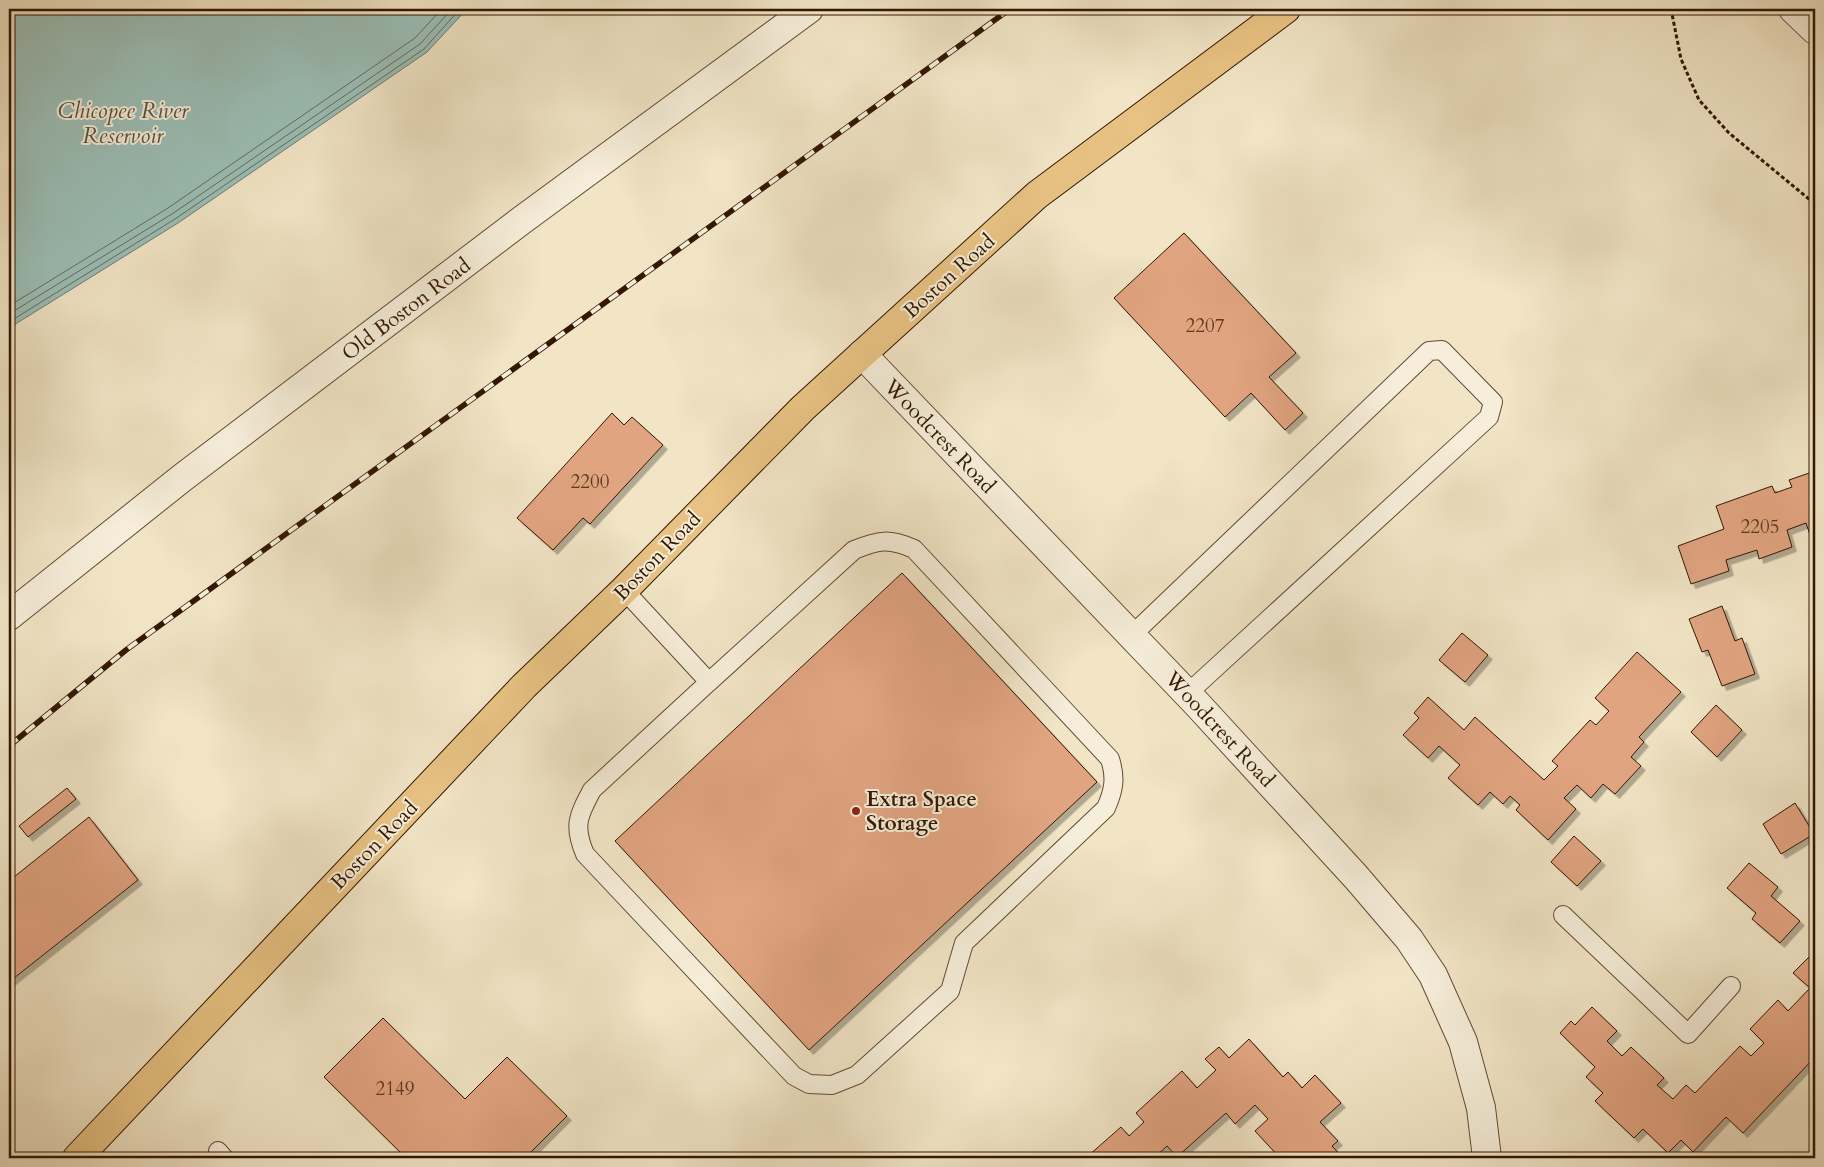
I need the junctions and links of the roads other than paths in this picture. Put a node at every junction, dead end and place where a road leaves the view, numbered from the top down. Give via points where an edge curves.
1 (1286, 9) edge
2 (1793, 9) edge
3 (804, 10) edge
4 (1815, 30) edge
5 (862, 354) junction
6 (624, 590) junction
7 (9, 616) edge
8 (1132, 635) junction
9 (709, 682) junction
10 (1187, 694) junction
11 (1563, 915) dead end
12 (1731, 986) dead end
13 (77, 1158) edge
14 (1486, 1158) edge

1 - 5 main road, Boston Road via 1037,195
2 - 4 street
3 - 7 street, Old Boston Road via 182,478
5 - 6 main road, Boston Road via 803,408
5 - 8 street, Woodcrest Road
6 - 9 lane
6 - 13 main road, Boston Road via 524,686
8 - 10 street, Woodcrest Road
8 - 10 lane via 1429,351 1442,350 1493,402 1489,417
9 - 9 lane via 854,550 875,542 896,541 921,557 1110,759 1115,774 1113,792 1106,808 964,944 950,991 857,1075 832,1085 809,1084 794,1076 585,854 577,836 580,812 592,790
10 - 14 street, Woodcrest Road via 1356,876 1409,940 1433,975 1463,1042 1480,1108
11 - 12 lane via 1688,1034

